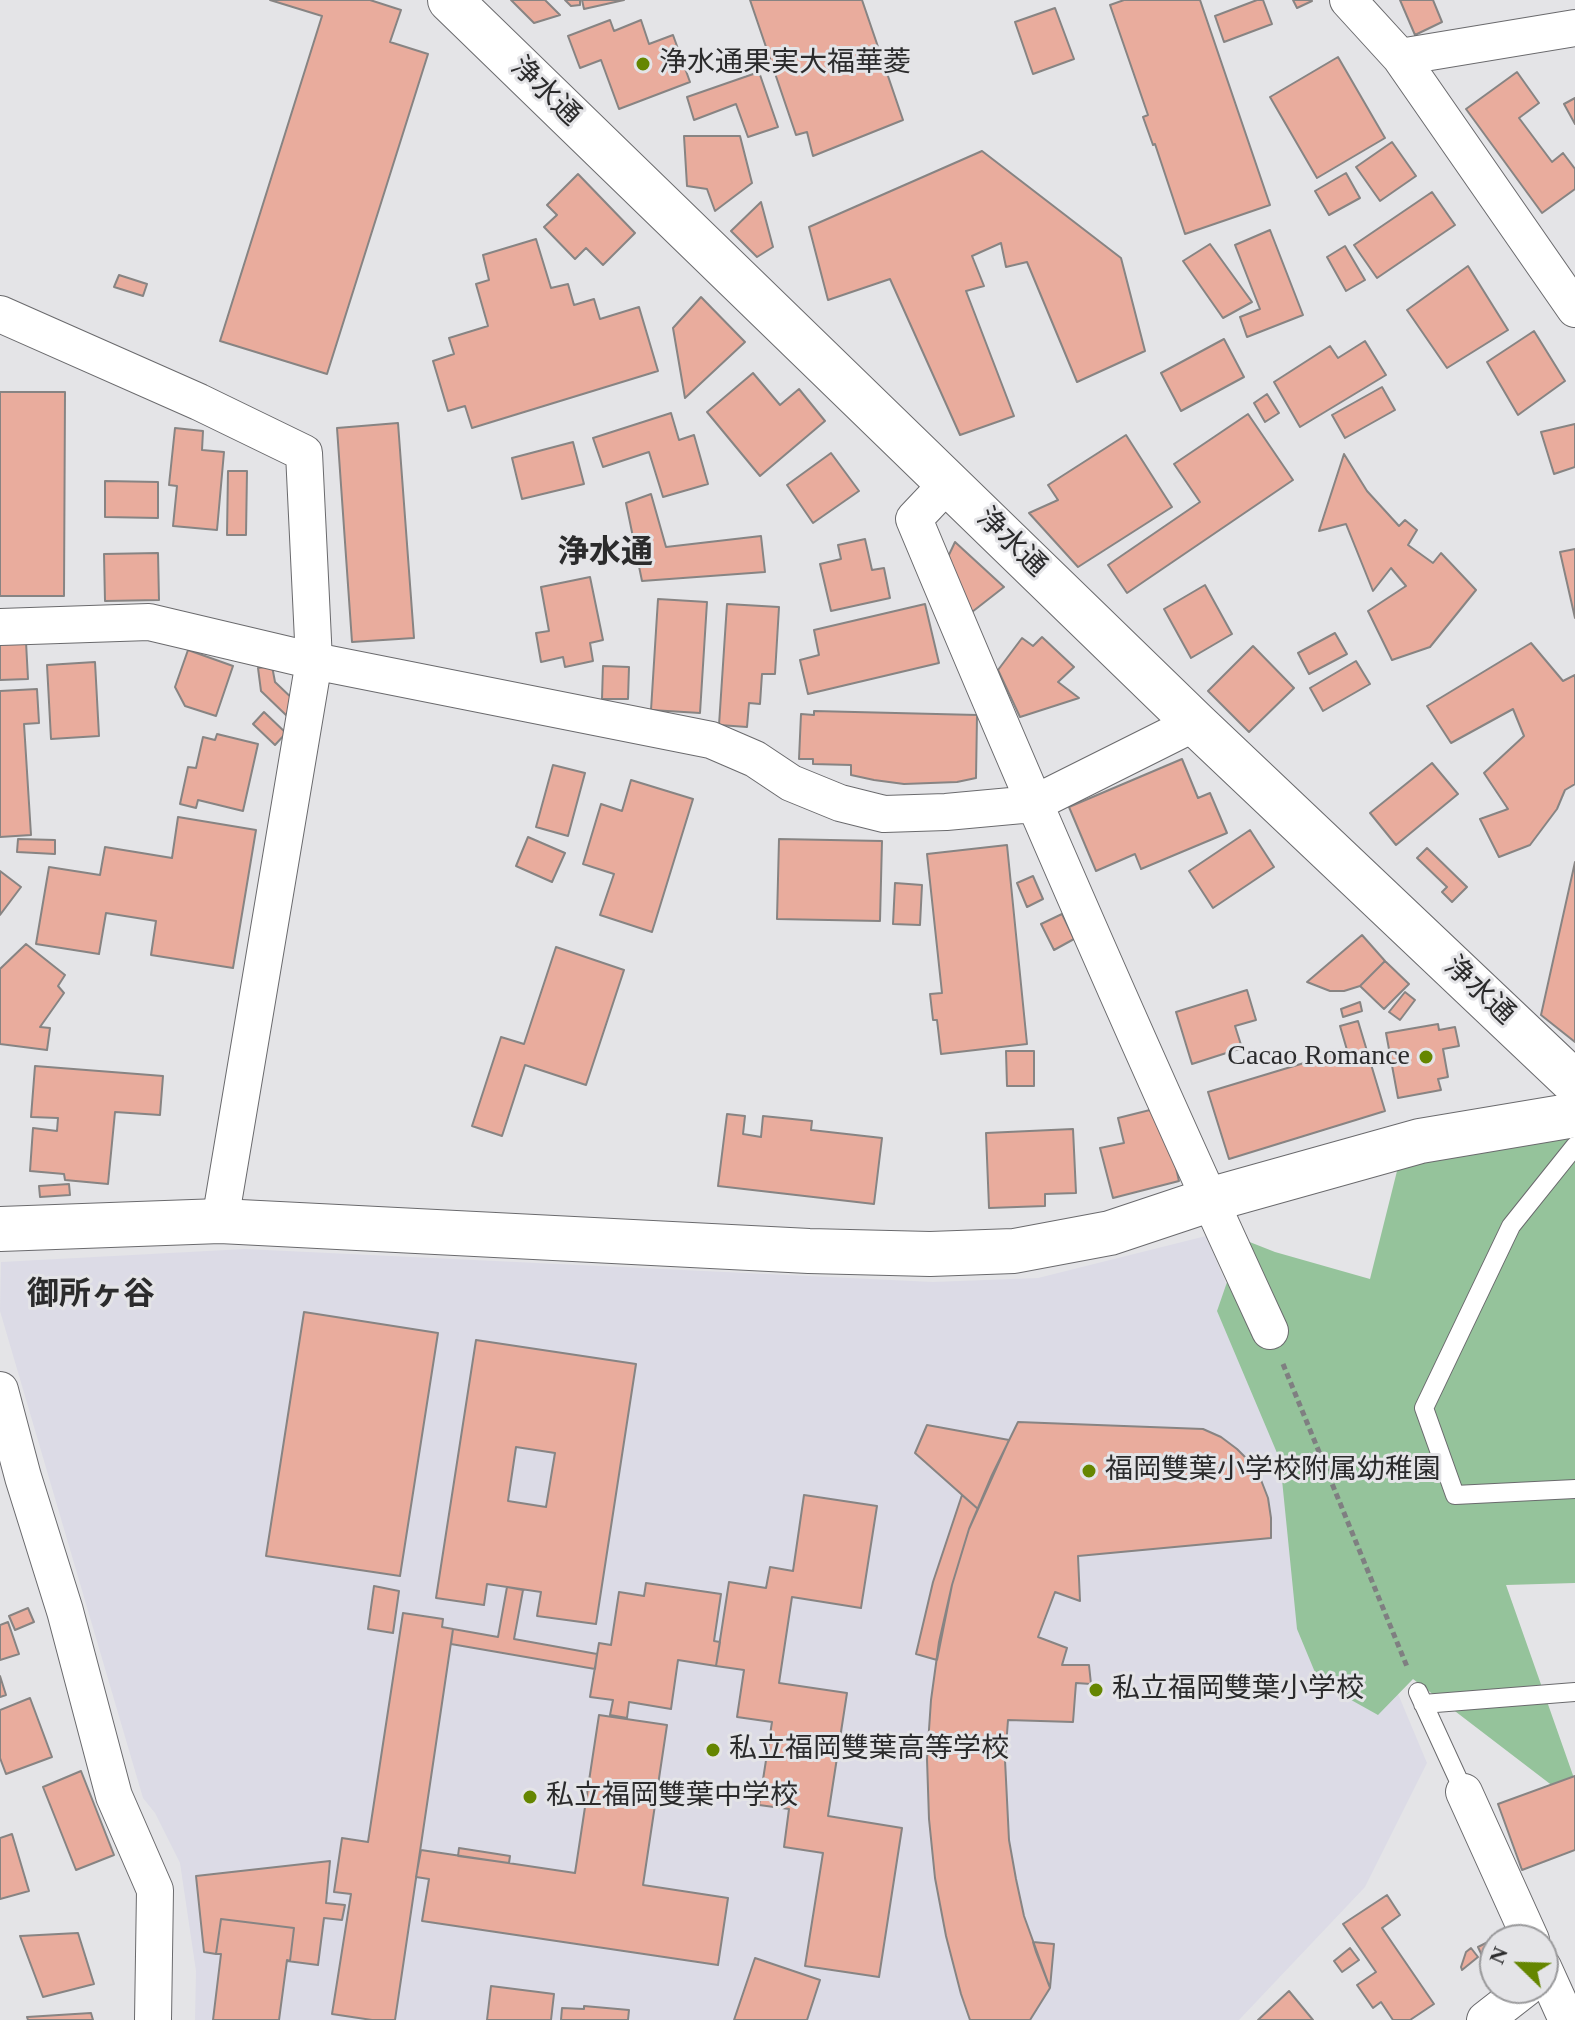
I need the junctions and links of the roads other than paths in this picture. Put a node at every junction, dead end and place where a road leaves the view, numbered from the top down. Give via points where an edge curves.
1 (450, 0) edge
2 (1348, 0) edge
3 (1575, 28) edge
4 (1400, 57) junction
5 (1575, 309) edge
6 (0, 314) edge
7 (949, 482) junction
8 (0, 627) edge
9 (314, 661) junction
10 (1195, 723) junction
11 (1033, 804) junction
12 (1575, 1083) edge
13 (1575, 1115) edge
14 (1575, 1146) edge
15 (1209, 1200) junction
16 (220, 1221) junction
17 (0, 1229) edge
18 (1270, 1331) road end
19 (0, 1390) edge
20 (1575, 1489) edge
21 (1575, 1692) edge
22 (1464, 1792) joint
23 (1524, 1924) edge
24 (1505, 2004) edge
25 (153, 2020) edge
26 (1485, 2020) edge

1 - 7 street, 浄水通
2 - 4 street
3 - 4 street
4 - 5 street
6 - 9 street via 304,453
7 - 10 street, 浄水通
7 - 11 street via 914,519
8 - 9 street via 149,622
9 - 11 street via 711,740 755,759 791,783 884,814
9 - 16 street
10 - 11 street
10 - 12 street, 浄水通
11 - 15 street
13 - 15 street via 1420,1141
14 - 20 lane via 1511,1226 1424,1408 1455,1495
15 - 16 street via 1110,1233 1014,1251 930,1254
15 - 18 street
16 - 17 street
19 - 25 street via 114,1796 155,1890
21 - 22 lane via 1421,1698
22 - 23 street
24 - 26 street

